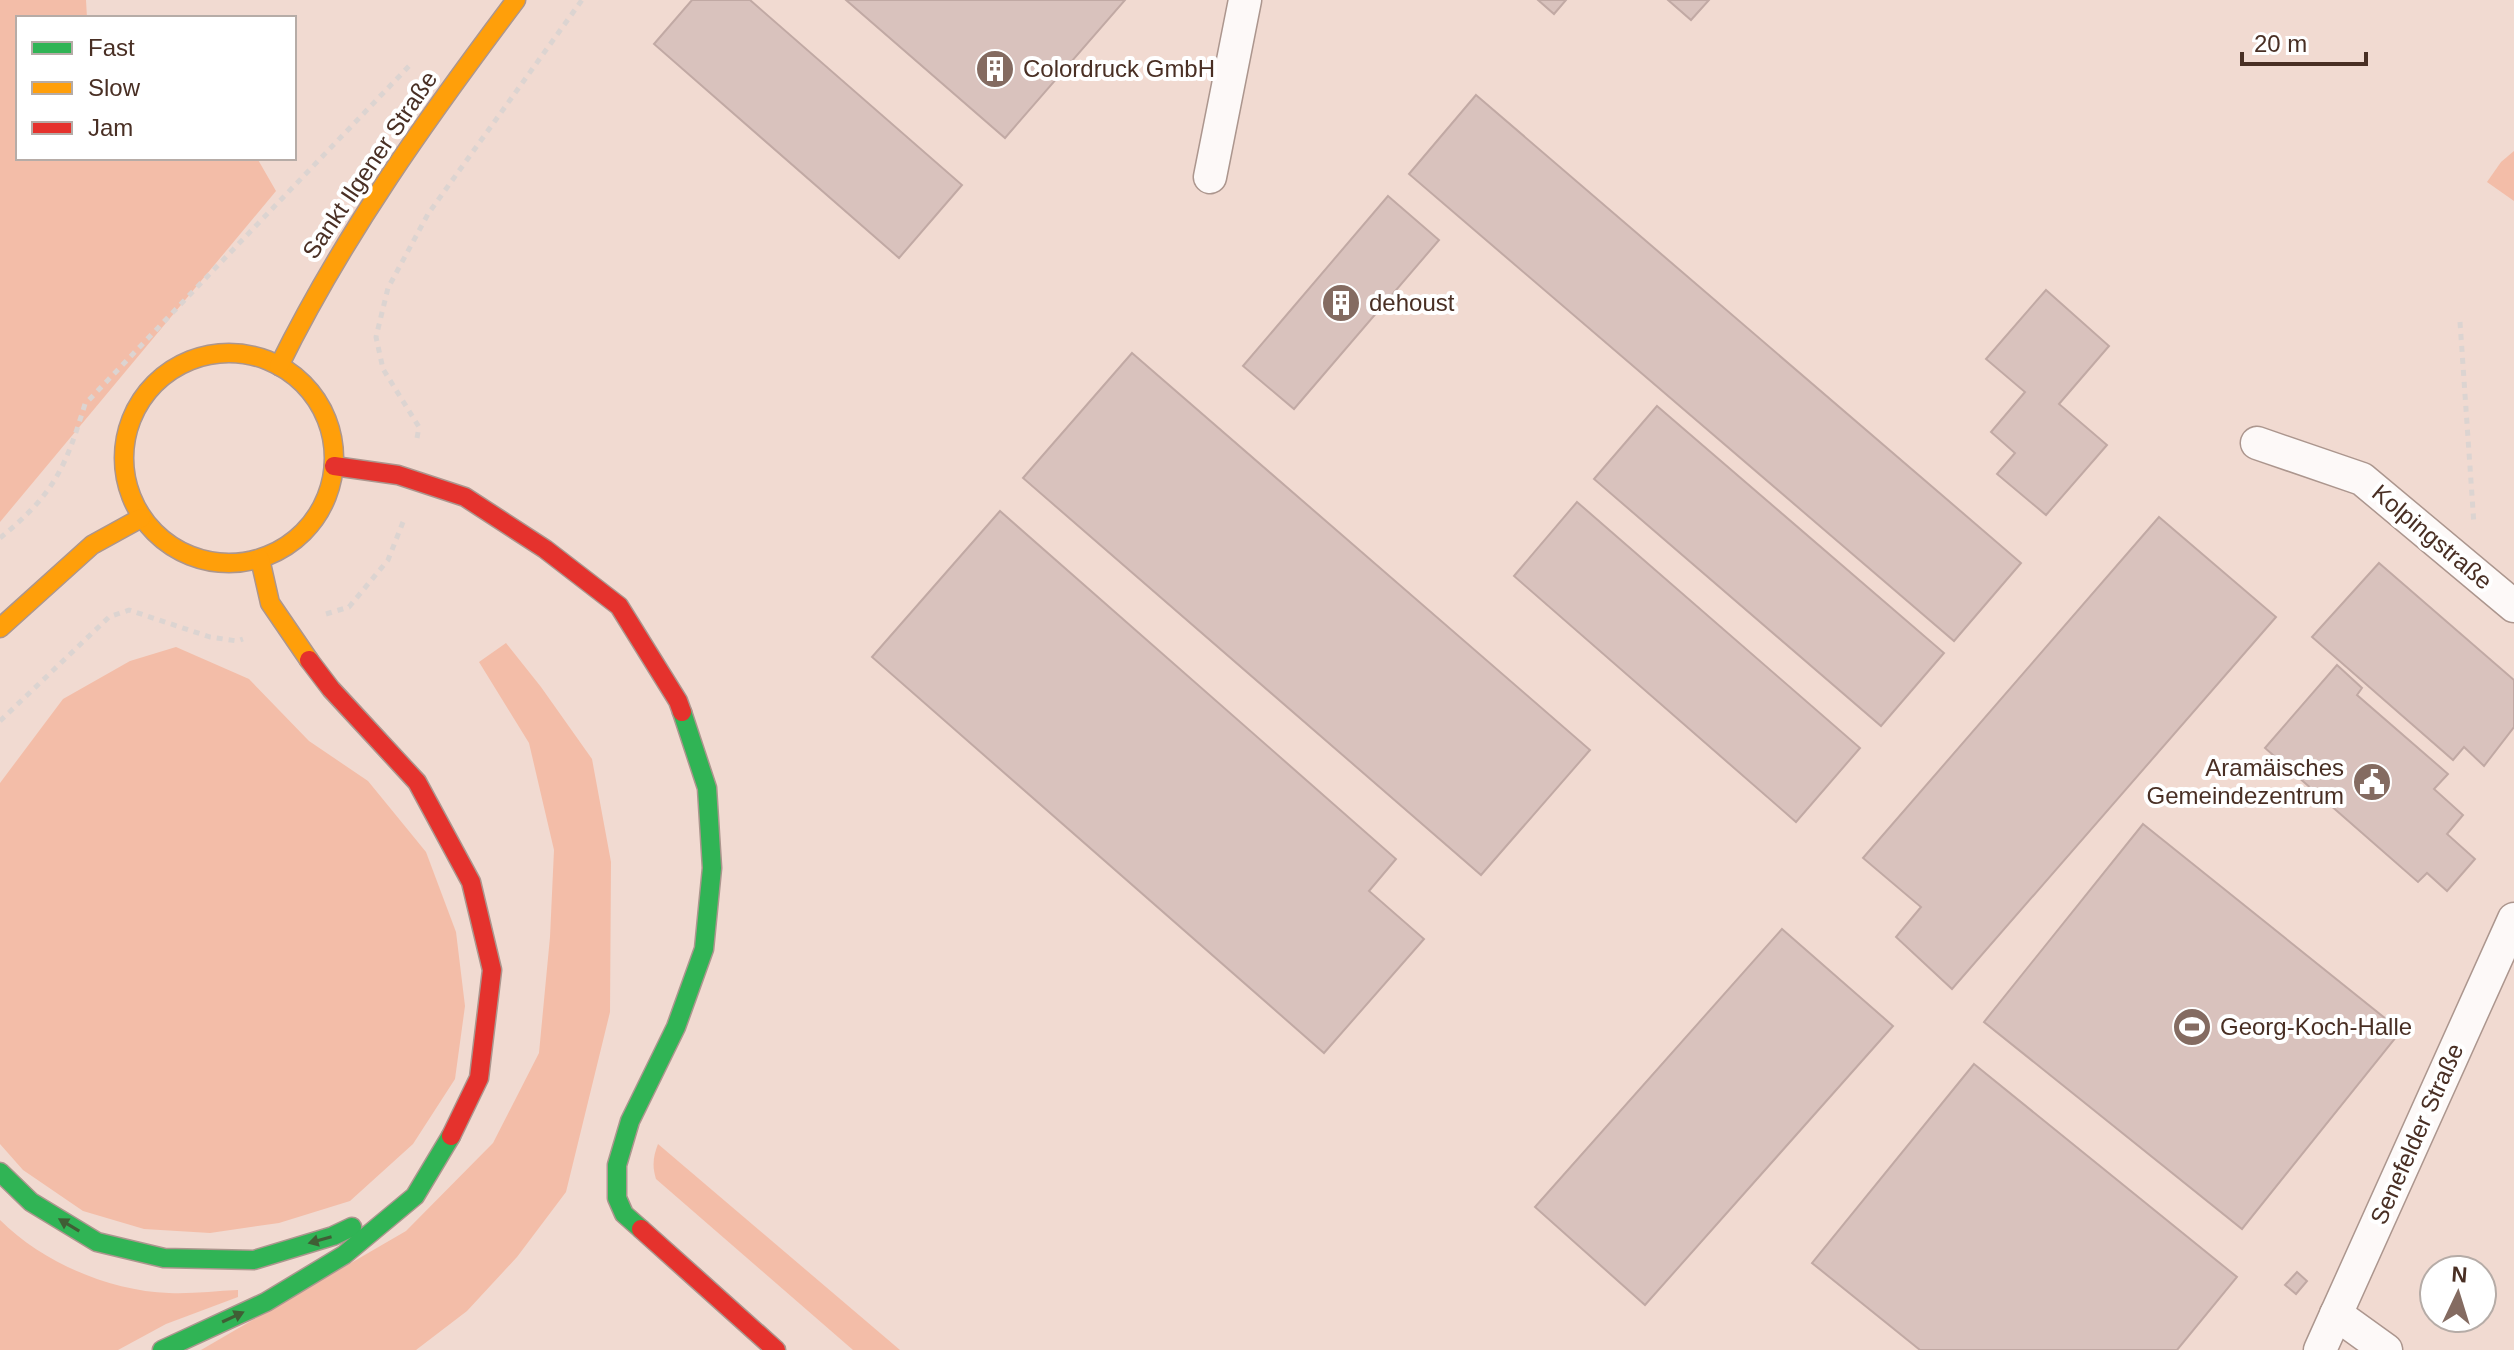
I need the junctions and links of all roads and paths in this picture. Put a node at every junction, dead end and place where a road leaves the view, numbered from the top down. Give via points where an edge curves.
1 (516, 0) edge
2 (1245, 0) edge
3 (417, 58) dead end
4 (1210, 177) dead end
5 (2460, 322) dead end
6 (279, 366) junction
7 (2257, 443) dead end
8 (334, 466) junction
9 (141, 518) junction
10 (0, 538) edge
11 (260, 559) junction
12 (2477, 575) junction
13 (2514, 606) edge
14 (0, 628) edge
15 (2514, 919) edge
16 (0, 1172) edge
17 (415, 1196) junction
18 (2336, 1314) junction
19 (162, 1350) edge
20 (776, 1350) edge
21 (2320, 1350) edge
22 (2386, 1350) edge

1 - 6 street, Sankt Ilgener Straße via 339,250
2 - 4 street
3 - 10 path via 85,404 69,456 51,488
5 - 12 path
6 - 8 street via 315,397 327,419
6 - 9 street via 246,355 211,354 178,366 150,387 132,417 123,451 127,486
7 - 12 street, Kolpingstraße via 2362,479
8 - 11 street via 327,497 311,524 288,546
8 - 20 street via 398,475 465,497 545,549 619,606 678,701 707,788 712,868 704,949 676,1027 630,1121 617,1165 617,1198 624,1214
9 - 11 street via 164,542 194,558 227,564
9 - 14 street via 92,545
11 - 17 street via 270,603 290,634 331,689 417,782 471,882 492,970 479,1078
12 - 13 street, Kolpingstraße
15 - 18 street, Senefelder Straße
17 -> 16 street via 333,1236 254,1260 164,1258 97,1242 31,1202
19 -> 17 street via 266,1302 318,1271
18 - 21 street, Senefelder Straße
18 - 22 street

